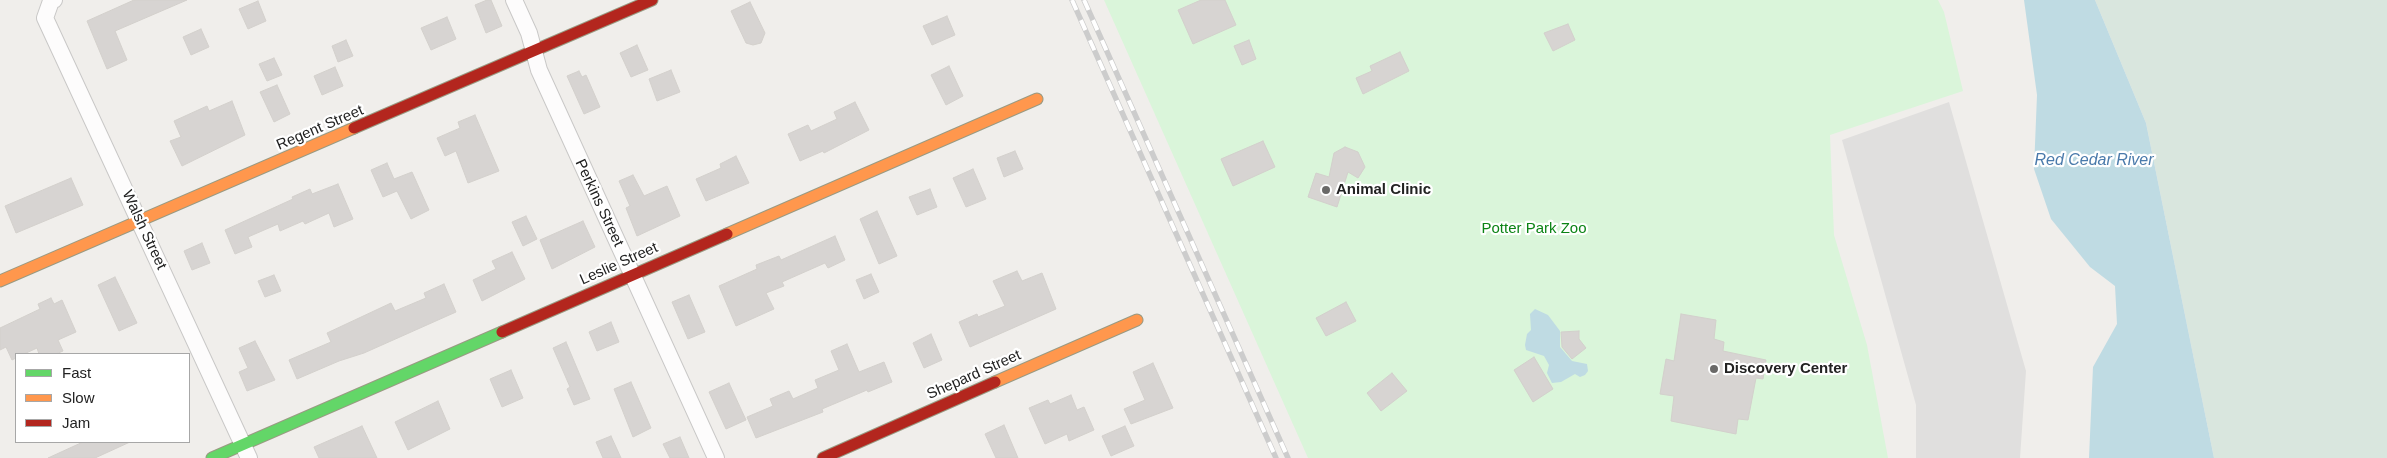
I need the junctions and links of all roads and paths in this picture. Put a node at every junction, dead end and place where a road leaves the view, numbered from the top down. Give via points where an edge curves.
1 (514, 0) edge
2 (652, 0) edge
3 (53, 1) edge
4 (534, 52) junction
5 (1038, 98) dead end
6 (141, 222) junction
7 (632, 275) junction
8 (0, 281) edge
9 (1137, 320) dead end
10 (246, 451) edge
11 (212, 458) edge
12 (716, 458) edge
13 (823, 458) edge

1 - 4 street, Perkins Street
2 - 4 street, Regent Street
3 - 6 street, Walsh Street via 46,18
4 - 6 street, Regent Street
4 - 7 street, Perkins Street via 539,70
5 - 7 street, Leslie Street
6 - 8 street, Regent Street
6 - 10 street, Walsh Street
7 - 10 street, Leslie Street
7 - 12 street, Perkins Street
9 - 13 street, Shepard Street
10 - 11 street, Leslie Street

